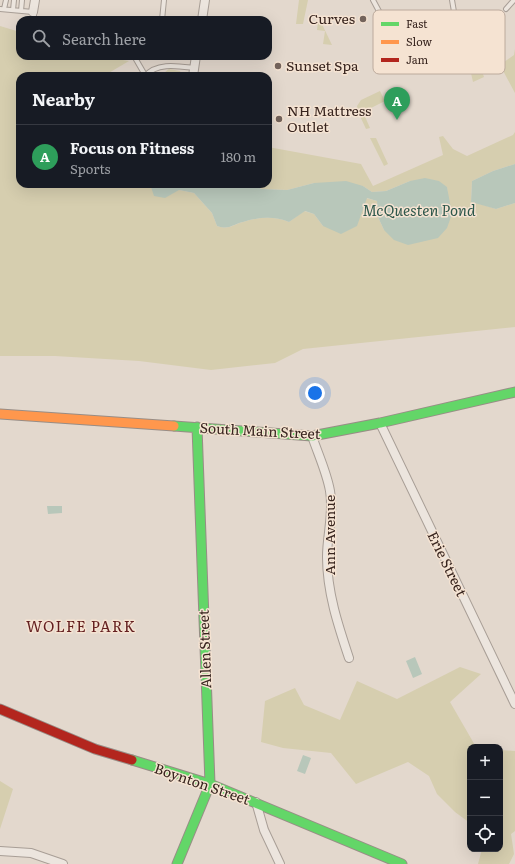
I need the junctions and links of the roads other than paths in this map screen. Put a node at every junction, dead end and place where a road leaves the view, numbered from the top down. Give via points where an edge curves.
1 (6, 0) edge
2 (14, 0) edge
3 (22, 0) edge
4 (35, 0) edge
5 (164, 0) edge
6 (204, 0) edge
7 (372, 0) edge
8 (452, 0) edge
9 (514, 0) edge
10 (2, 9) edge
11 (506, 9) dead end
12 (13, 10) junction
13 (378, 10) edge
14 (454, 10) edge
15 (21, 11) junction
16 (34, 16) edge
17 (162, 16) edge
18 (202, 16) edge
19 (136, 60) edge
20 (196, 60) edge
21 (143, 72) edge
22 (149, 72) edge
23 (194, 72) edge
24 (515, 392) edge
25 (0, 414) edge
26 (380, 424) junction
27 (197, 427) junction
28 (312, 436) junction
29 (349, 658) dead end
30 (515, 704) edge
31 (0, 709) edge
32 (210, 784) junction
33 (256, 802) junction
34 (0, 851) edge
35 (62, 864) edge
36 (177, 864) edge
37 (280, 864) edge
38 (402, 864) edge

1 - 10 lane
2 - 12 lane
3 - 15 lane
4 - 16 street
5 - 17 lane
6 - 18 street
7 - 13 lane
8 - 14 lane
9 - 11 lane
10 - 12 lane
12 - 15 lane
15 - 16 lane
19 - 21 lane
20 - 23 street
22 - 23 lane via 162,67
24 - 26 street, South Main Street
25 - 27 street, South Main Street
26 - 28 street, South Main Street
26 - 30 street, Erie Street
27 - 28 street, South Main Street
27 - 32 street, Allen Street
28 - 29 street, Ann Avenue via 330,490 333,517 328,537 327,560 333,609
31 - 32 street, Boynton Street via 95,749
32 - 33 street, Boynton Street
32 - 36 street, Allen Street
33 - 37 street via 264,830
33 - 38 street, Boynton Street
34 - 35 street via 31,853

